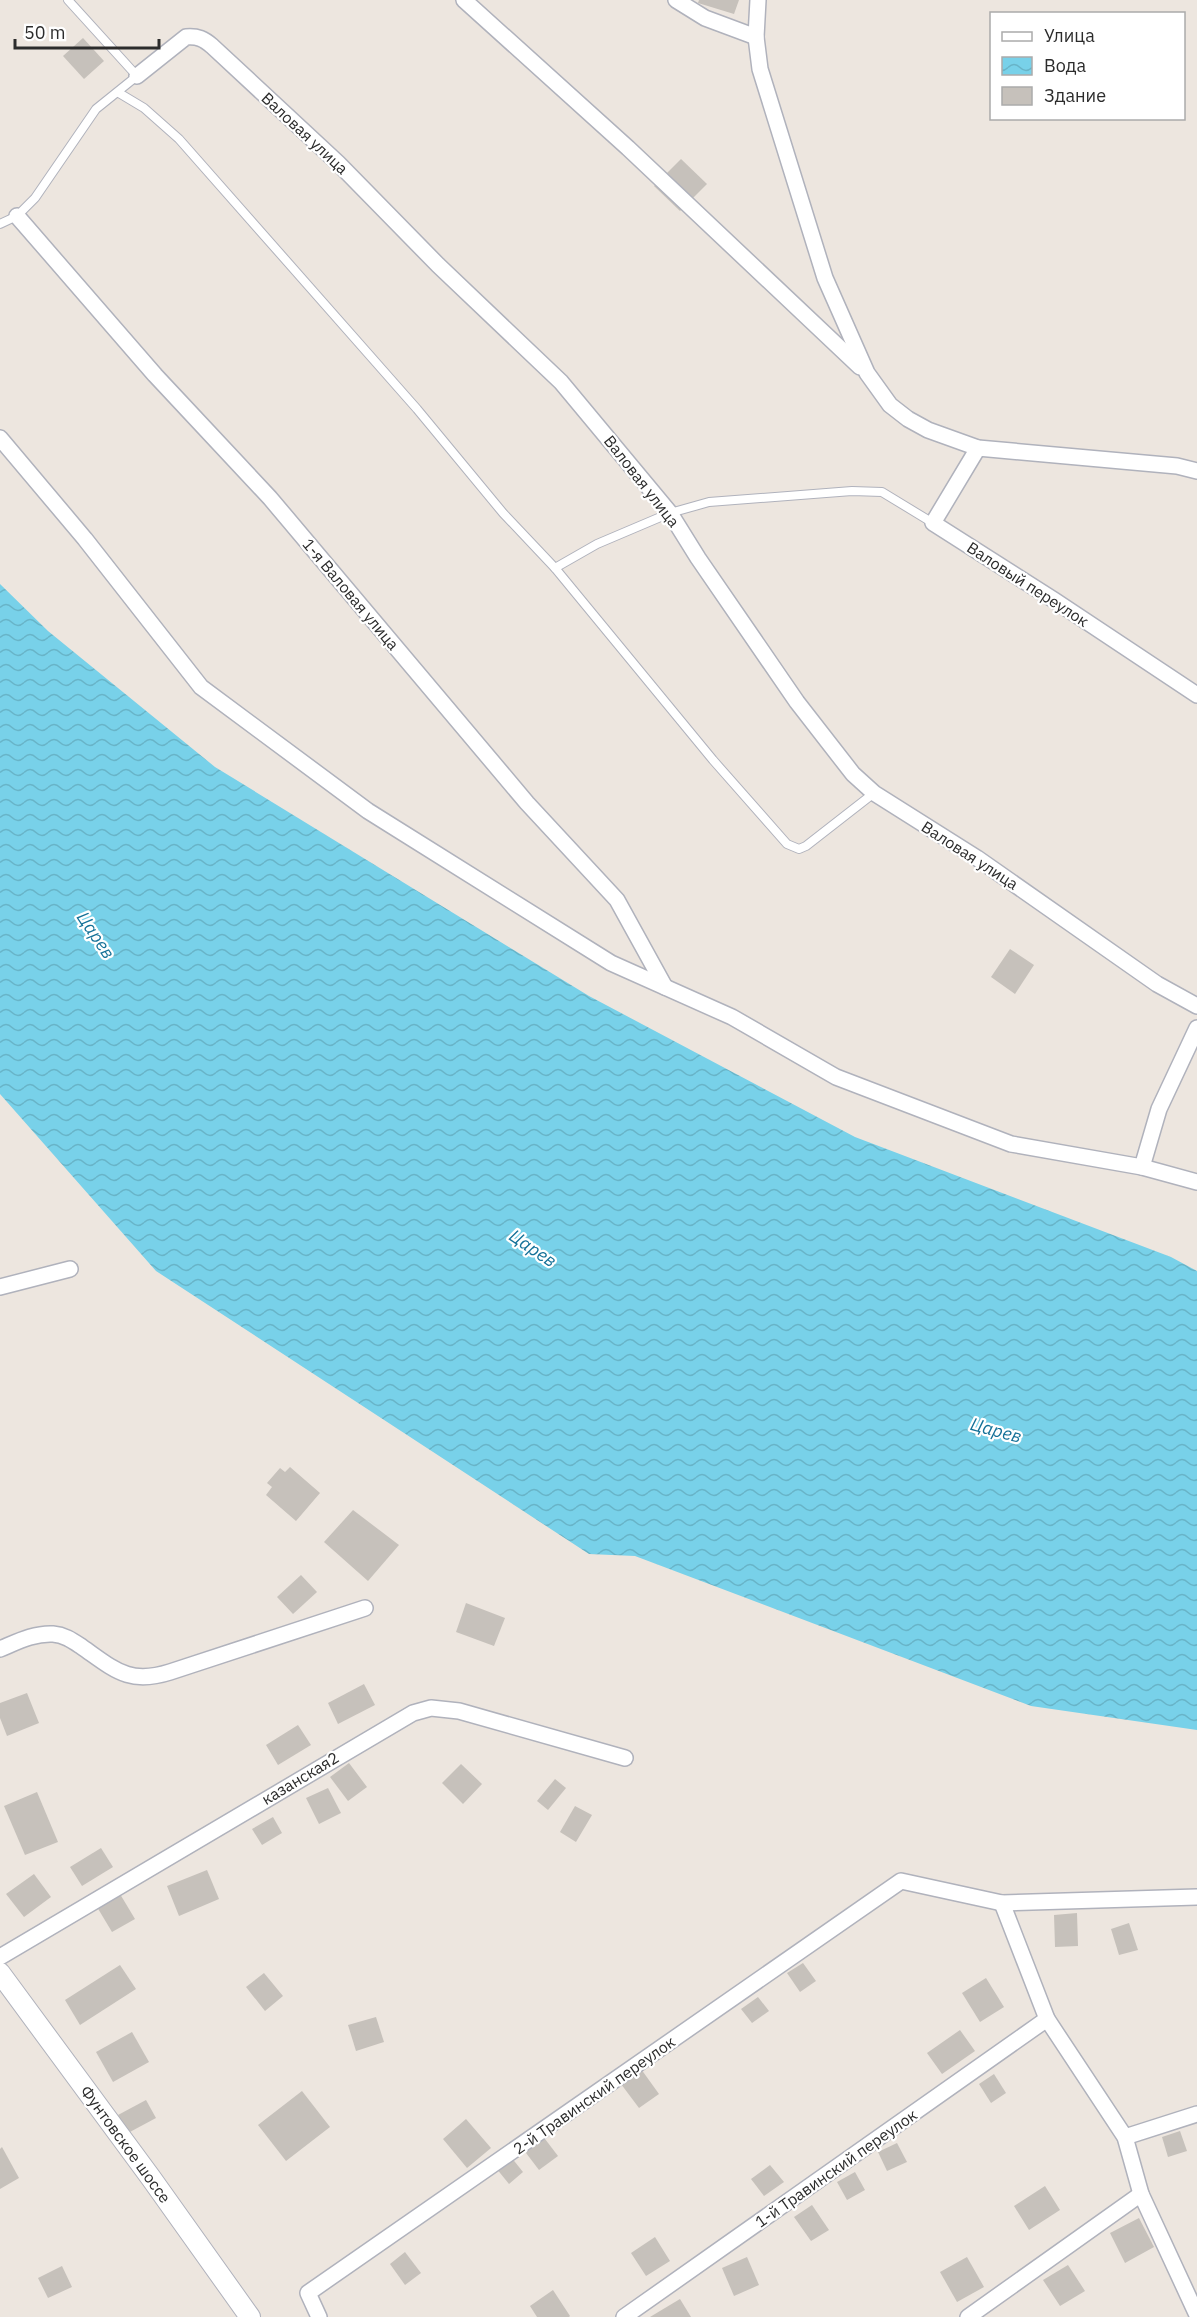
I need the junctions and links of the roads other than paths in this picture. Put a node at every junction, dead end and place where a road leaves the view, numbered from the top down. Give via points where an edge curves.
1 (68, 0) edge
2 (464, 0) edge
3 (676, 0) edge
4 (758, 0) edge
5 (756, 37) junction
6 (137, 76) junction
7 (118, 93) junction
8 (17, 216) junction
9 (0, 224) edge
10 (867, 373) junction
11 (0, 438) edge
12 (978, 448) junction
13 (1197, 471) edge
14 (670, 513) junction
15 (933, 523) junction
16 (555, 568) junction
17 (1197, 695) edge
18 (874, 793) junction
19 (665, 987) junction
20 (1197, 1006) edge
21 (1197, 1028) edge
22 (1142, 1167) junction
23 (1197, 1182) edge
24 (70, 1269) dead end
25 (0, 1287) edge
26 (365, 1608) dead end
27 (0, 1649) edge
28 (625, 1758) dead end
29 (1197, 1897) edge
30 (1002, 1903) junction
31 (0, 1957) edge
32 (0, 1973) edge
33 (1047, 2019) junction
34 (1197, 2114) edge
35 (1125, 2137) junction
36 (1141, 2194) junction
37 (1197, 2315) edge
38 (250, 2317) edge
39 (319, 2317) edge
40 (624, 2317) edge
41 (968, 2317) edge

1 - 6 lane
2 - 10 street
3 - 5 street via 705,18
4 - 5 street
5 - 10 street via 760,69 825,278
6 - 7 lane
6 - 14 street, Валовая улица via 179,41 195,36 205,40 338,163 561,382
7 - 8 lane via 96,109 35,198
7 - 16 lane via 144,108 179,139
8 - 9 lane
8 - 19 street, 1-я Валовая улица via 155,375 270,498 527,803 617,900
10 - 12 street via 890,405 908,418 928,430
11 - 19 street via 201,687 368,811 611,963
12 - 13 street
12 - 15 street
14 - 15 lane via 709,502 882,492
14 - 16 lane via 597,544
14 - 18 street, Валовая улица via 797,702 853,774
15 - 17 street, Валовый переулок
16 - 18 lane via 713,760 792,847 806,846
18 - 20 street, Валовая улица via 977,858 1157,984
19 - 22 street via 732,1017 836,1077 1011,1144
21 - 22 street via 1159,1109
22 - 23 street
24 - 25 street
26 - 27 street via 144,1678 114,1669 62,1635 39,1635
28 - 31 street, казанская2 via 459,1711 431,1708 413,1713
29 - 30 street
30 - 33 street
30 - 39 street, 2-й Травинский переулок via 902,1881 308,2293
32 - 38 street, Фунтовское шоссе
33 - 35 street
33 - 40 street, 1-й Травинский переулок
34 - 35 street
35 - 36 street
36 - 37 street
36 - 41 street

